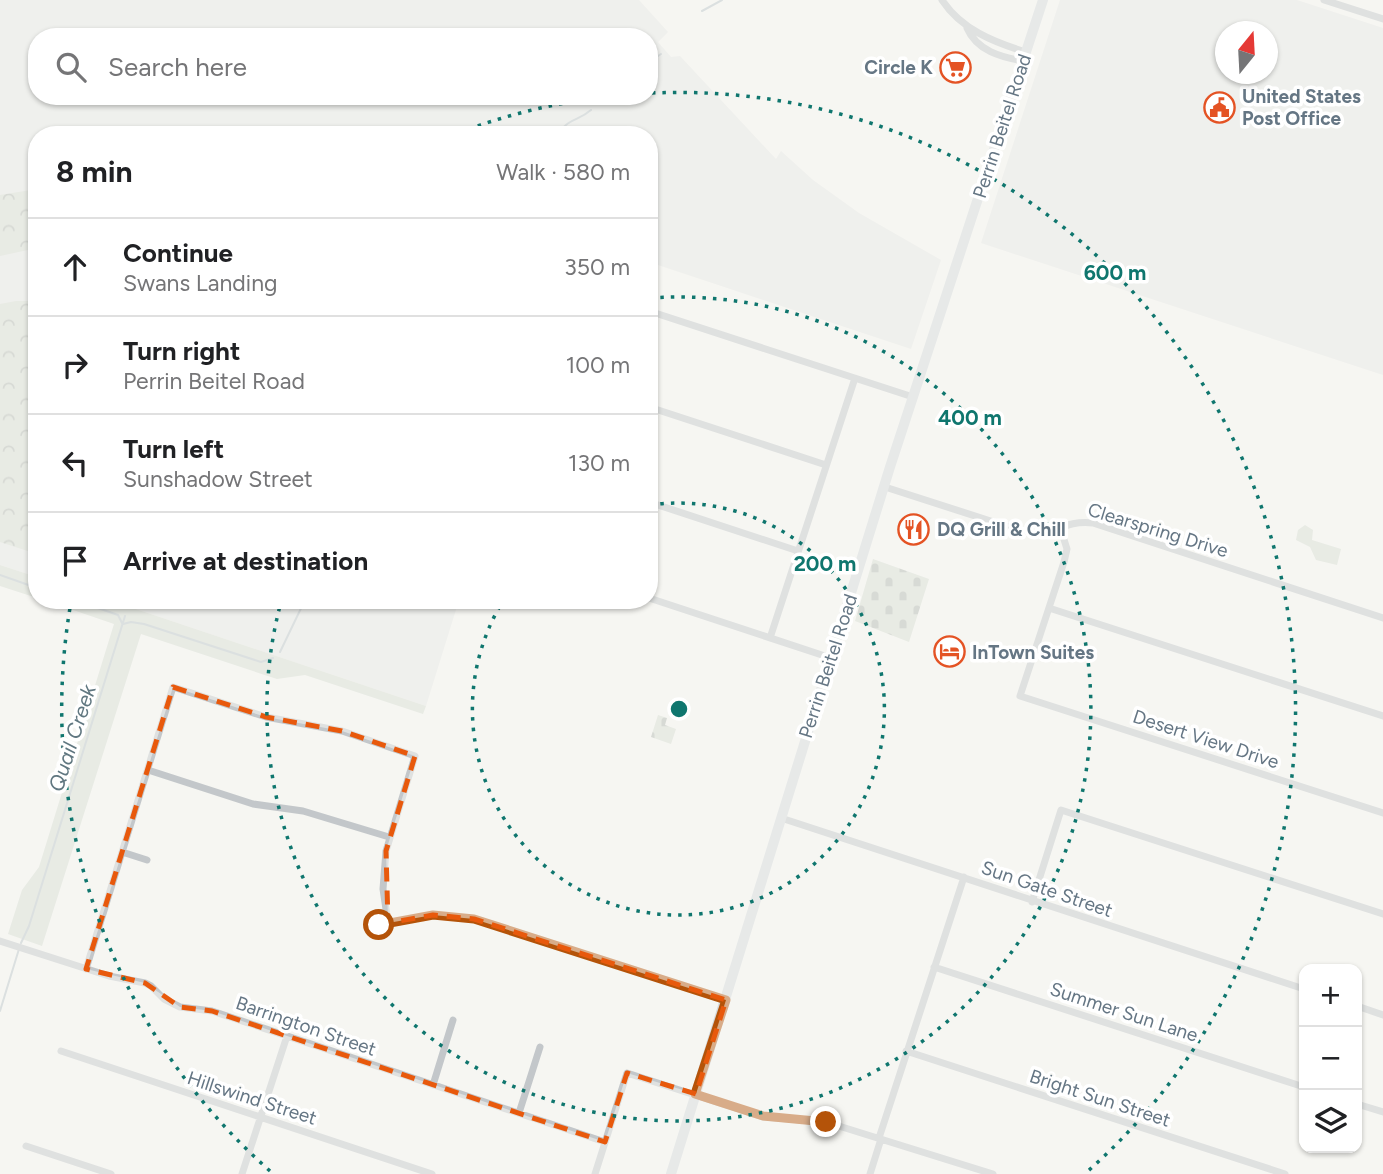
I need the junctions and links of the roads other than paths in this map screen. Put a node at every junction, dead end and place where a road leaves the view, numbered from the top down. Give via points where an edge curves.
1 (942, 0) edge
2 (1043, 0) edge
3 (1324, 0) edge
4 (1383, 19) edge
5 (1025, 56) junction
6 (658, 314) edge
7 (855, 378) junction
8 (913, 397) junction
9 (658, 410) edge
10 (826, 465) junction
11 (884, 486) junction
12 (658, 505) edge
13 (1060, 527) junction
14 (798, 551) junction
15 (658, 601) edge
16 (1049, 608) junction
17 (1383, 618) edge
18 (770, 638) junction
19 (831, 657) junction
20 (1383, 716) edge
21 (148, 770) junction
22 (1383, 813) edge
23 (780, 818) junction
24 (389, 837) junction
25 (122, 852) junction
26 (147, 860) dead end
27 (964, 877) junction
28 (1032, 902) junction
29 (1383, 914) edge
30 (388, 923) junction
31 (379, 925) dead end
32 (4, 942) edge
33 (934, 967) junction
34 (86, 969) junction
35 (1299, 987) edge
36 (726, 1000) junction
37 (1362, 1008) edge
38 (1383, 1015) edge
39 (453, 1020) dead end
40 (287, 1036) junction
41 (540, 1047) dead end
42 (61, 1051) dead end
43 (906, 1051) junction
44 (433, 1085) junction
45 (1299, 1085) edge
46 (695, 1094) junction
47 (1362, 1106) edge
48 (1383, 1112) edge
49 (519, 1113) junction
50 (261, 1117) junction
51 (880, 1139) junction
52 (605, 1142) junction
53 (26, 1146) dead end
54 (971, 1171) edge
55 (111, 1174) edge
56 (242, 1174) edge
57 (432, 1174) edge
58 (595, 1174) edge
59 (671, 1174) edge
60 (870, 1174) edge
61 (993, 1174) edge
62 (1285, 1174) edge

1 - 5 street via 983,48 1008,58
2 - 5 main road, Perrin Beitel Road
3 - 4 street
5 - 8 main road, Perrin Beitel Road
6 - 7 street
7 - 8 street
7 - 10 street
8 - 11 main road, Perrin Beitel Road
9 - 10 street
10 - 14 street
11 - 13 street, Clearspring Drive via 1022,532 1039,534
11 - 19 main road, Perrin Beitel Road
12 - 14 street
13 - 16 street via 1067,549
13 - 17 street, Clearspring Drive via 1078,521 1093,523
14 - 18 street
15 - 18 street
16 - 20 street
16 - 22 street, Desert View Drive via 1020,696
18 - 19 street
19 - 23 main road, Perrin Beitel Road
21 - 24 street via 253,804 303,811
21 - 24 street via 173,687 266,717 342,731 415,756
21 - 25 street
23 - 27 street, Sun Gate Street
23 - 36 main road, Perrin Beitel Road
24 - 30 street via 383,871
25 - 26 street
25 - 34 street
27 - 28 street, Sun Gate Street
27 - 33 street
28 - 29 street via 1061,810
28 - 35 street, Sun Gate Street
30 - 31 street
30 - 36 street via 433,915 474,919
32 - 34 street, Barrington Street
33 - 43 street
33 - 45 street, Summer Sun Lane
34 - 40 street, Barrington Street via 145,983 180,1007 212,1011
36 - 46 main road, Perrin Beitel Road
37 - 38 street
39 - 44 street
40 - 44 street, Barrington Street
40 - 50 street
41 - 49 street
42 - 50 street, Hillswind Street
43 - 51 street
43 - 62 street, Bright Sun Street
44 - 49 street, Barrington Street
46 - 51 street via 763,1116 826,1122
46 - 52 street via 626,1073
46 - 59 main road, Perrin Beitel Road
47 - 48 street
49 - 52 street, Barrington Street
50 - 56 street
50 - 57 street, Hillswind Street
51 - 54 street
51 - 60 street
52 - 58 street
53 - 55 street
54 - 61 street

